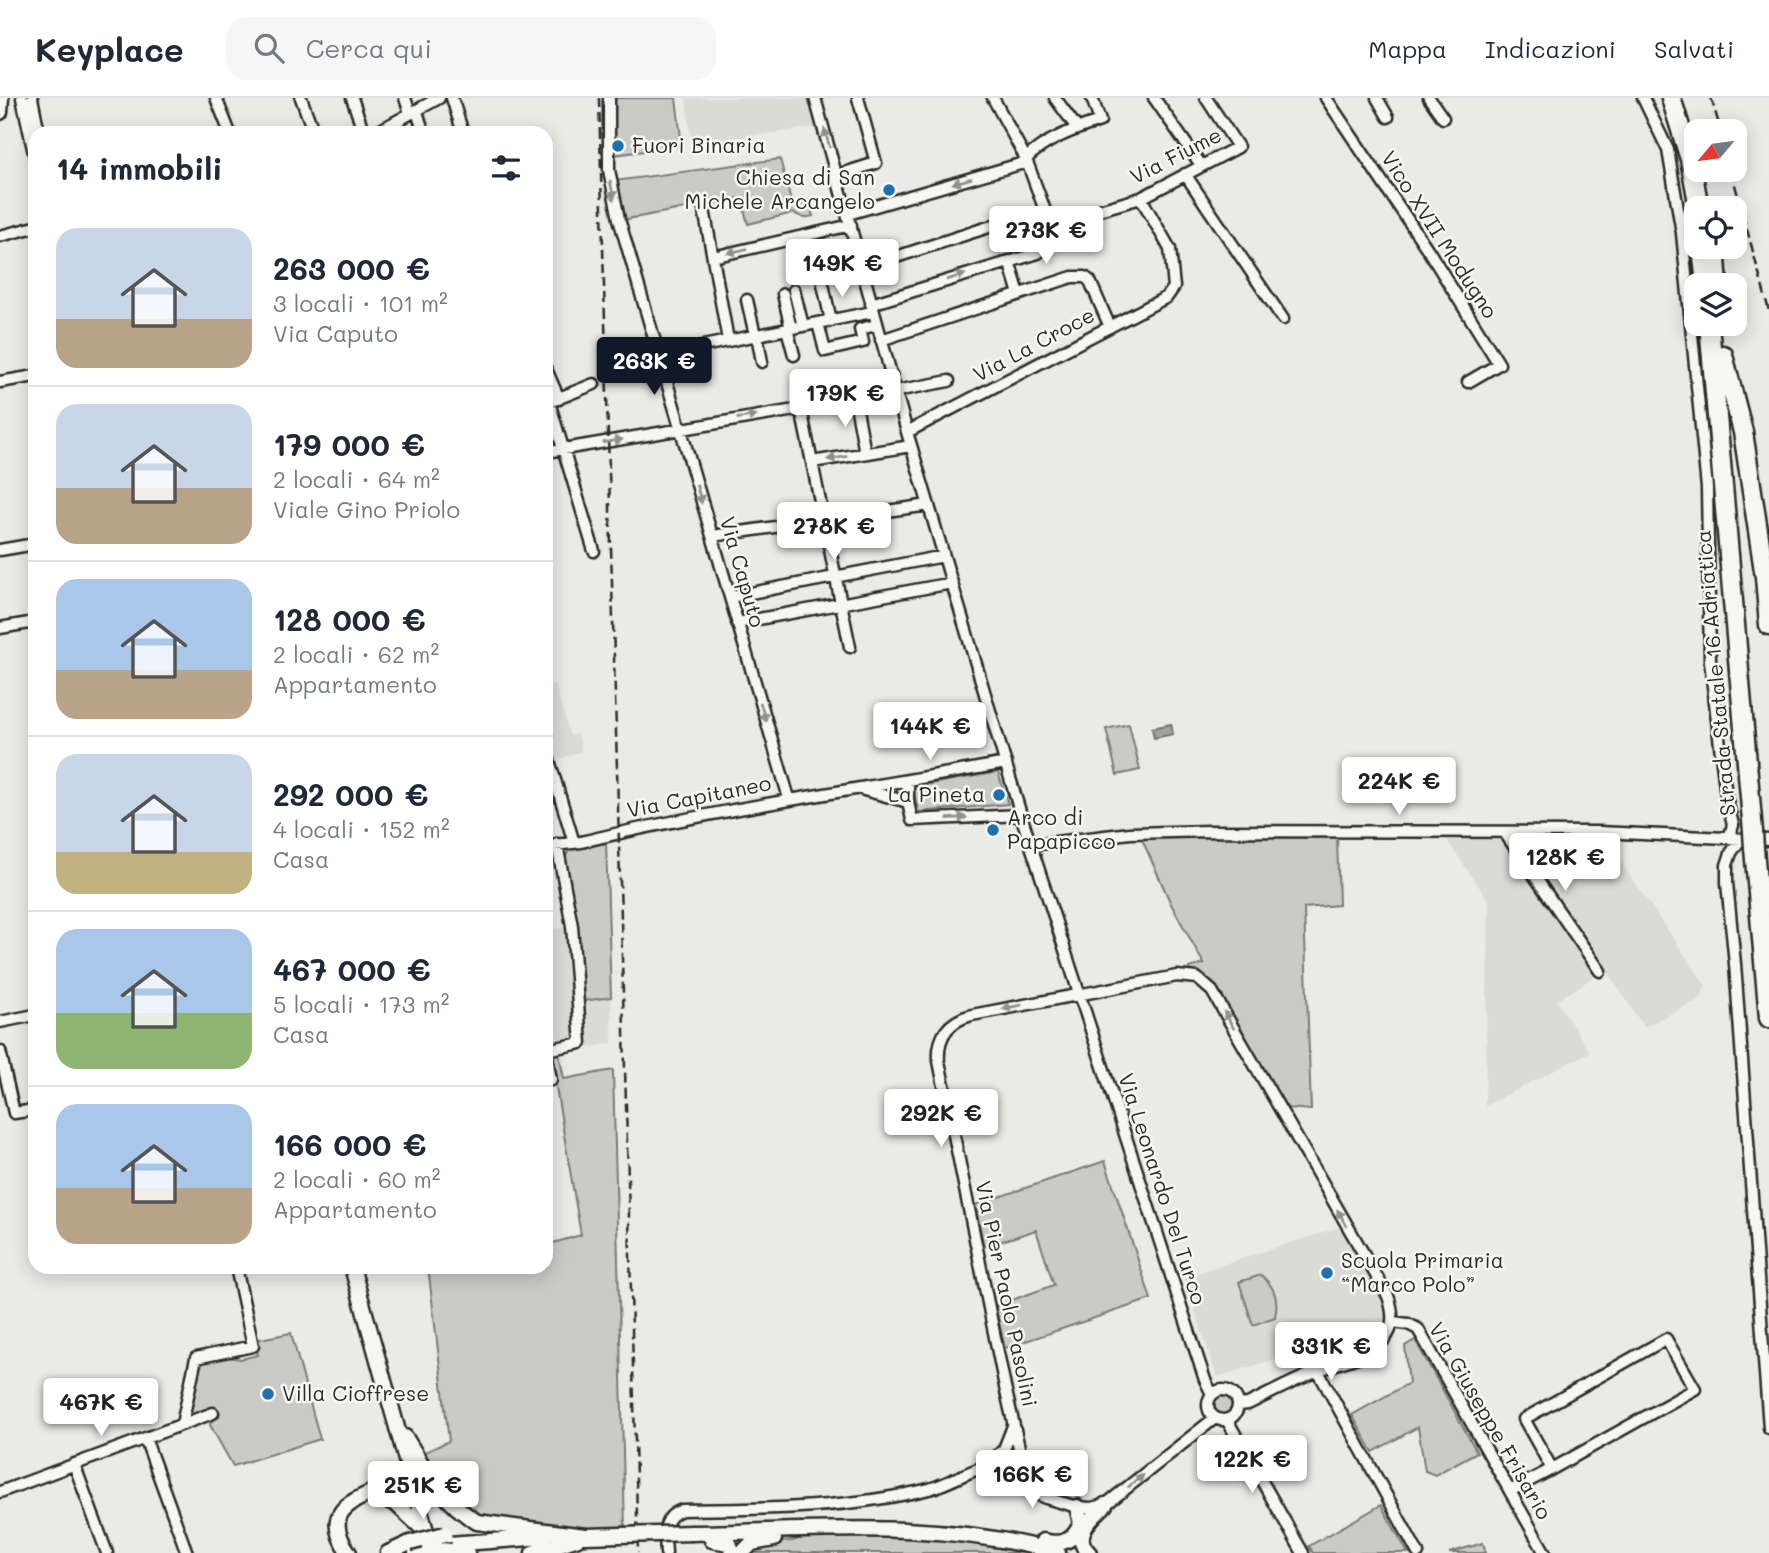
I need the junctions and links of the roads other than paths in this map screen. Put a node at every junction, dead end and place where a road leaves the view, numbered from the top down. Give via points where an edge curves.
1 (1, 98) edge
2 (22, 98) edge
3 (32, 98) edge
4 (216, 98) edge
5 (301, 98) edge
6 (352, 98) edge
7 (405, 98) edge
8 (439, 98) edge
9 (452, 98) edge
10 (610, 98) edge
11 (815, 98) edge
12 (858, 98) edge
13 (993, 98) edge
14 (1055, 98) edge
15 (1092, 98) edge
16 (1154, 98) edge
17 (1206, 98) edge
18 (1326, 98) edge
19 (1377, 98) edge
20 (1429, 98) edge
21 (1643, 98) edge
22 (1671, 98) edge
23 (1683, 98) edge
24 (0, 112) edge
25 (414, 112) junction
26 (1388, 117) dead end
27 (1443, 118) dead end
28 (1690, 119) edge
29 (28, 126) edge
30 (38, 126) edge
31 (227, 126) edge
32 (311, 126) edge
33 (362, 126) edge
34 (389, 126) edge
35 (421, 126) edge
36 (461, 126) edge
37 (1077, 128) junction
38 (1027, 161) junction
39 (1201, 165) junction
40 (1185, 174) junction
41 (838, 175) junction
42 (1697, 196) edge
43 (1141, 198) junction
44 (704, 209) dead end
45 (848, 214) junction
46 (1050, 224) junction
47 (852, 225) junction
48 (995, 225) dead end
49 (28, 229) edge
50 (0, 236) edge
51 (712, 257) junction
52 (1009, 261) junction
53 (861, 265) junction
54 (837, 267) dead end
55 (823, 284) dead end
56 (794, 290) dead end
57 (783, 294) dead end
58 (1018, 294) junction
59 (747, 300) dead end
60 (872, 308) junction
61 (1283, 319) dead end
62 (831, 321) junction
63 (818, 323) junction
64 (876, 325) junction
65 (803, 327) junction
66 (1110, 327) junction
67 (789, 329) junction
68 (756, 335) junction
69 (1710, 336) edge
70 (1722, 336) edge
71 (728, 340) junction
72 (881, 340) junction
73 (794, 355) dead end
74 (1723, 355) junction
75 (658, 357) junction
76 (762, 362) dead end
77 (28, 377) edge
78 (949, 381) dead end
79 (0, 382) edge
80 (1468, 382) dead end
81 (594, 384) dead end
82 (896, 392) junction
83 (553, 399) edge
84 (855, 399) junction
85 (553, 403) edge
86 (801, 408) junction
87 (680, 428) junction
88 (907, 432) junction
89 (911, 446) junction
90 (564, 450) junction
91 (553, 451) edge
92 (865, 453) junction
93 (812, 462) junction
94 (929, 505) junction
95 (824, 520) junction
96 (712, 536) junction
97 (28, 545) edge
98 (0, 550) edge
99 (594, 551) dead end
100 (944, 556) junction
101 (835, 577) junction
102 (952, 583) junction
103 (730, 597) junction
104 (841, 604) junction
105 (28, 623) edge
106 (737, 623) junction
107 (1769, 625) edge
108 (0, 628) edge
109 (850, 647) dead end
110 (1006, 763) junction
111 (553, 773) edge
112 (908, 781) junction
113 (860, 789) junction
114 (789, 799) junction
115 (908, 802) junction
116 (1021, 815) junction
117 (1505, 833) junction
118 (1724, 837) junction
119 (1757, 840) edge
120 (574, 843) junction
121 (553, 845) edge
122 (1031, 845) junction
123 (553, 849) edge
124 (1769, 886) edge
125 (1600, 971) dead end
126 (1079, 995) junction
127 (28, 1016) edge
128 (1769, 1018) edge
129 (0, 1022) edge
130 (553, 1049) edge
131 (0, 1051) edge
132 (28, 1111) edge
133 (238, 1274) edge
134 (354, 1274) edge
135 (1393, 1322) junction
136 (1318, 1371) junction
137 (1212, 1394) junction
138 (1238, 1405) junction
139 (213, 1413) dead end
140 (394, 1418) junction
141 (1215, 1418) junction
142 (1227, 1420) junction
143 (182, 1424) junction
144 (1013, 1424) junction
145 (1769, 1428) edge
146 (145, 1438) junction
147 (74, 1464) junction
148 (987, 1466) junction
149 (1552, 1469) junction
150 (409, 1471) junction
151 (1024, 1472) junction
152 (1510, 1491) junction
153 (0, 1492) edge
154 (368, 1494) junction
155 (1105, 1505) junction
156 (1077, 1507) junction
157 (805, 1530) junction
158 (427, 1533) junction
159 (695, 1533) junction
160 (585, 1536) junction
161 (1008, 1541) junction
162 (448, 1543) edge
163 (423, 1550) edge
164 (350, 1552) edge
165 (107, 1553) edge
166 (187, 1553) edge
167 (388, 1553) edge
168 (467, 1553) edge
169 (533, 1553) edge
170 (666, 1553) edge
171 (733, 1553) edge
172 (742, 1553) edge
173 (1058, 1553) edge
174 (1089, 1553) edge
175 (1303, 1553) edge
176 (1418, 1553) edge
177 (1545, 1553) edge

1 - 24 main road
2 - 29 street
3 - 30 street
4 - 31 street
5 - 32 street
6 - 33 street
7 - 25 street
8 - 25 street
9 - 36 street
10 -> 75 street, Via Caputo via 612,190
41 -> 11 street, Via Leonardo Del Turco
12 - 41 street via 876,163
13 - 38 street
14 - 37 street
15 - 37 street via 1100,121
16 - 39 street
17 - 39 street, Via Fiume via 1238,147
18 - 80 street, Vico XVII Modugno via 1499,364
19 - 26 street
20 - 27 street
21 - 118 street via 1668,150 1682,233 1707,488 1710,660 1733,825 1730,835
22 - 42 highway
23 - 28 highway
25 - 34 street
25 - 35 street
37 - 38 street via 1032,153
38 -> 45 street
38 - 46 street
39 - 40 street, Via Fiume
40 - 43 street, Via Fiume
40 - 61 street
41 - 45 street, Via Leonardo Del Turco
43 - 46 street, Via Fiume
43 - 66 street, Via La Croce via 1170,249 1174,287 1167,297
44 - 51 street
45 - 47 street, Via Leonardo Del Turco
46 - 52 street via 1038,253
47 -> 51 street
47 - 53 street, Via Leonardo Del Turco
48 - 53 street
49 - 50 street
51 - 71 street
52 - 58 street
60 -> 52 street
53 - 54 street
53 - 60 street, Via Leonardo Del Turco
55 - 62 street
56 - 65 street
57 - 67 street
58 - 66 street via 1085,277
58 - 72 street
59 - 68 street
60 - 62 street
60 - 64 street, Via Leonardo Del Turco
62 - 63 street
63 - 64 street via 825,351 863,342 860,329
63 - 65 street
64 - 72 street, Via Leonardo Del Turco
65 - 67 street
66 - 88 street, Via La Croce
67 - 68 street
67 - 73 street
68 - 71 street
68 - 76 street
69 - 119 highway, Strada Statale 16 Adriatica
70 - 74 highway, Strada Statale 16 Adriatica
71 - 75 street
72 - 82 street, Via Leonardo Del Turco
74 - 107 highway via 1743,432
74 - 119 highway, Strada Statale 16 Adriatica
75 - 87 street, Via Caputo
77 - 79 street
78 - 82 street
81 - 83 street
82 - 84 street
82 - 88 street, Via Leonardo Del Turco
84 - 86 street
84 - 92 street
85 - 90 street
87 -> 86 street
86 - 93 street
90 -> 87 street
87 -> 96 street, Via Caputo
88 - 89 street, Via Leonardo Del Turco
89 - 92 street
89 - 94 street, Via Leonardo Del Turco
90 - 91 street
90 - 99 street
92 -> 93 street
93 - 95 street
94 - 95 street
94 - 100 street, Via Leonardo Del Turco
95 - 96 street
95 - 101 street
96 - 103 street, Via Caputo
97 - 98 street
100 - 101 street
100 - 102 street, Via Leonardo Del Turco
101 - 103 street
101 - 104 street
102 - 104 street
102 - 110 street, Via Leonardo Del Turco
103 - 106 street, Via Caputo
104 - 106 street
104 - 109 street
105 - 108 street
106 -> 114 street, Via Caputo
110 - 112 street, Via Capitaneo
110 - 116 street, Via Leonardo Del Turco
111 - 120 street
112 - 113 street, Via Capitaneo
112 - 115 street
113 - 114 street, Via Capitaneo
113 - 115 street
114 - 120 street, Via Capitaneo
115 -> 116 street via 912,820
116 - 122 street, Via Leonardo Del Turco
117 - 118 street
117 - 122 street via 1130,833
117 - 125 street
118 - 119 street
119 - 124 highway, Strada Statale 16 Adriatica
119 - 128 highway, Strada Statale 16 Adriatica
119 - 145 street via 1731,853 1727,883
120 - 121 street, Via Capitaneo
122 - 126 street, Via Leonardo Del Turco
123 - 130 street via 572,926 581,1043
135 -> 126 street, Via Pier Paolo Pasolini via 1388,1296 1208,985 1197,978 1177,976
126 - 137 street, Via Leonardo Del Turco
126 -> 144 street, Via Pier Paolo Pasolini via 965,1017 946,1029 938,1049
127 - 129 street
131 - 132 street via 14,1113
133 - 143 street via 253,1346 196,1358
134 - 140 main road
135 - 136 street via 1381,1345
135 - 152 street, Via Giuseppe Frisario via 1418,1329
136 - 138 street
136 - 176 street
137 - 138 street via 1229,1392
137 - 141 street via 1208,1409
138 - 142 street
139 - 143 street
140 - 150 main road
140 - 160 main road via 435,1485 463,1514 491,1526
141 - 142 street
155 -> 141 street
142 - 175 street
143 - 146 street
144 - 148 street via 1004,1449
144 - 151 street, Via Pier Paolo Pasolini
146 - 147 street
146 - 166 street
147 - 153 street
147 - 165 street
148 - 151 street via 1003,1462
148 - 170 street via 933,1488 861,1502 682,1510 667,1519
149 - 149 street via 1695,1389 1666,1339 1524,1419
149 - 152 street
150 - 154 main road
150 - 158 main road
151 - 156 street, Via Pier Paolo Pasolini via 1034,1493
152 - 177 street, Via Giuseppe Frisario
154 - 158 main road via 395,1503
154 - 164 main road via 352,1502 339,1517 338,1534
155 - 156 street, Via Pier Paolo Pasolini
155 - 174 main road via 1081,1537
156 - 161 main road via 1081,1523 1067,1542 1026,1537
157 - 159 main road
157 - 161 main road via 944,1531
157 - 172 main road via 789,1538 760,1539
158 - 163 main road
159 - 160 main road, bridge
159 - 171 main road via 713,1541 724,1540
160 - 162 main road
160 - 169 main road
161 - 173 main road
162 - 163 main road, bridge
162 - 163 main road, bridge
162 - 168 main road
163 - 167 main road

